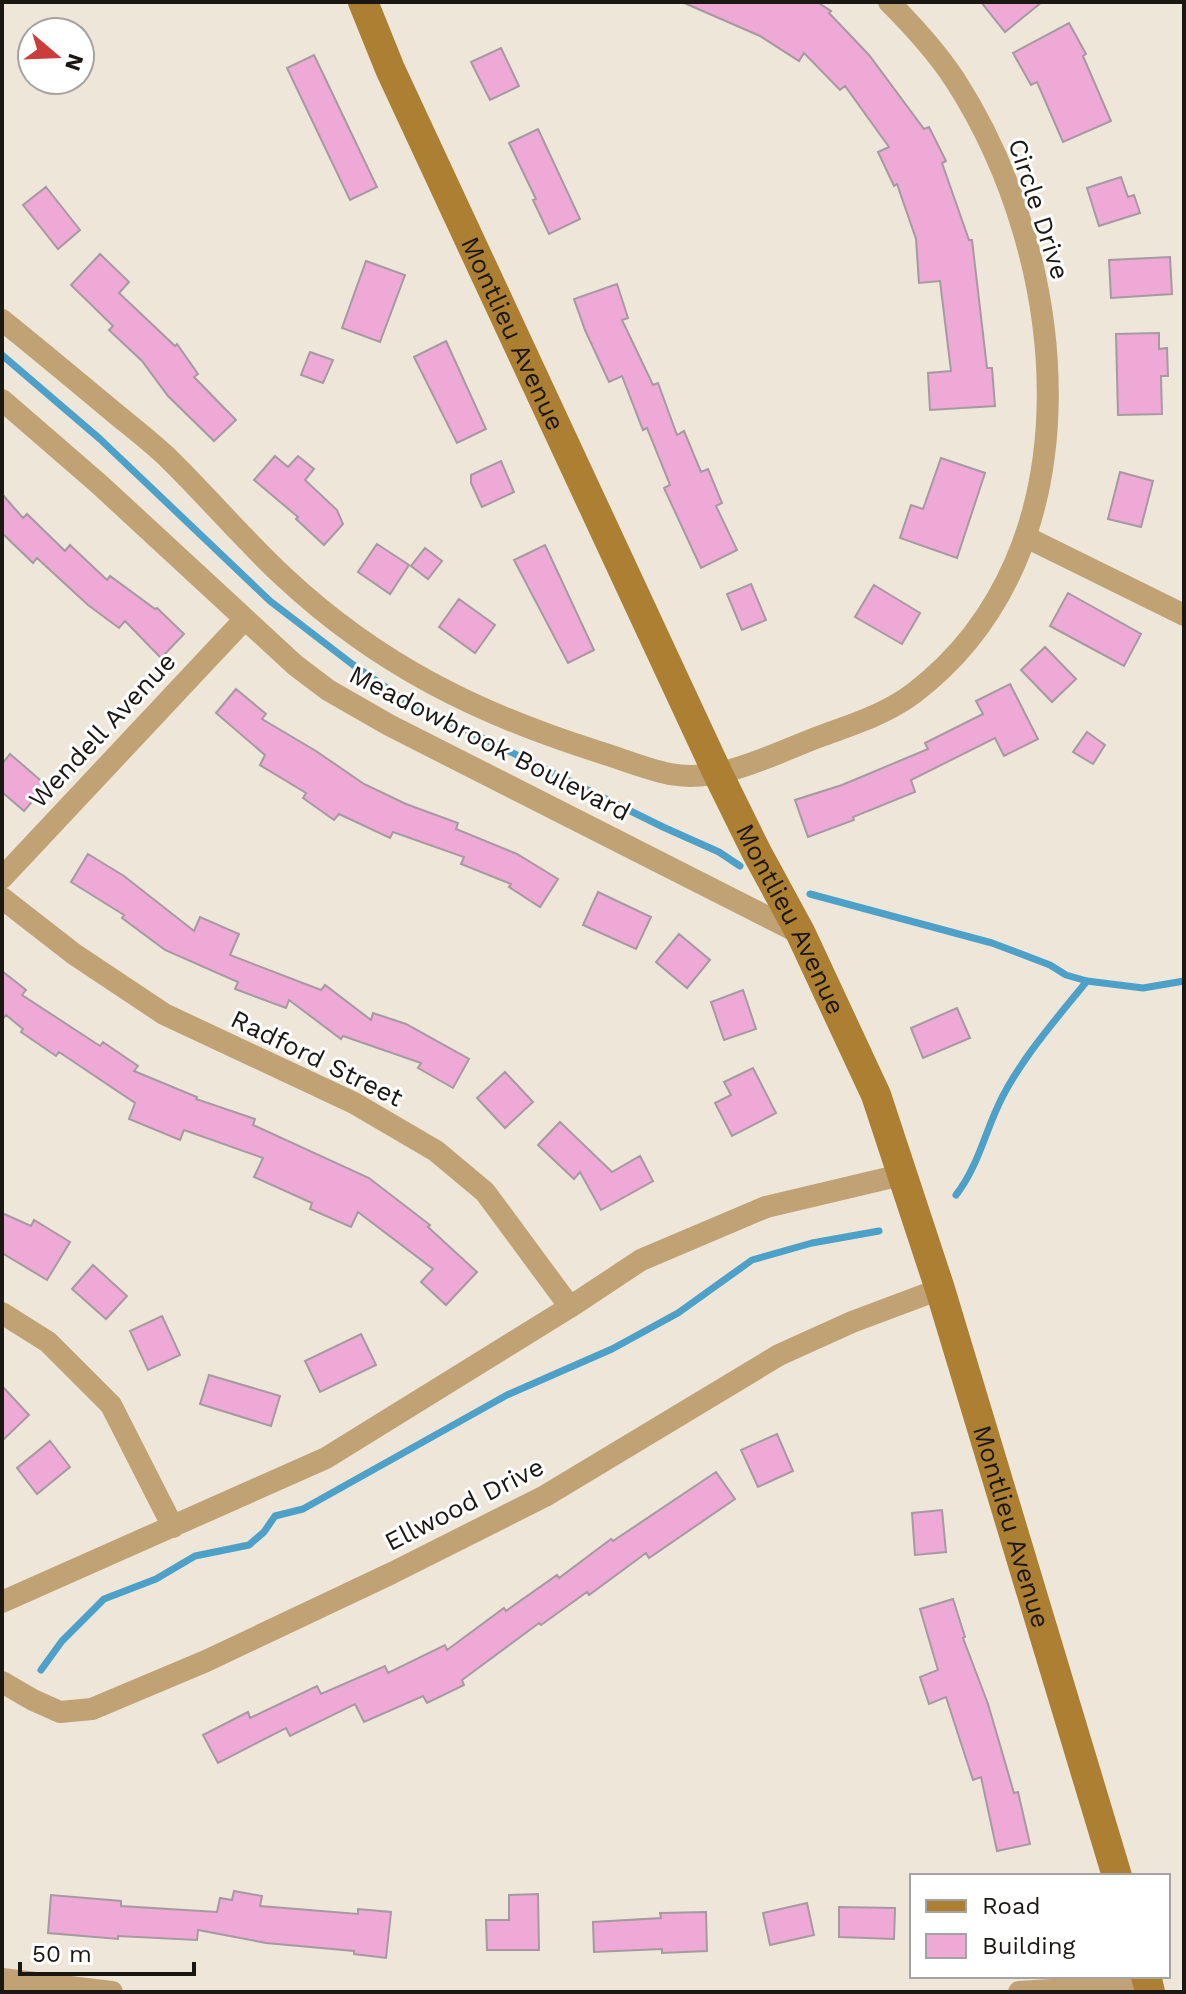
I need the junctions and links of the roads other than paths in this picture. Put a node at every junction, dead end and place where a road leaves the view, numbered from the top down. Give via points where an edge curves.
1 (363, 2) edge
2 (889, 2) edge
3 (2, 320) edge
4 (2, 400) edge
5 (1026, 537) junction
6 (1184, 615) edge
7 (244, 620) junction
8 (718, 774) junction
9 (2, 878) edge
10 (2, 898) edge
11 (801, 934) junction
12 (901, 1175) junction
13 (940, 1289) junction
14 (570, 1307) junction
15 (2, 1313) edge
16 (173, 1527) junction
17 (2, 1602) edge
18 (2, 1682) edge
19 (1116, 1874) edge
20 (2, 1979) edge
21 (1148, 1984) edge
22 (112, 1992) edge
23 (1019, 1992) edge

1 - 8 street, Montlieu Avenue
2 - 5 street, Circle Drive via 954,79 985,134 1036,278 1046,339 1048,410 1042,472
3 - 8 street, Meadowbrook Boulevard via 164,454 284,577 362,643 475,706 544,735 673,775
4 - 7 street, Meadowbrook Boulevard
5 - 6 street
5 - 8 street, Circle Drive via 983,622 914,693 885,712
7 - 9 street, Wendell Avenue
7 - 11 street, Meadowbrook Boulevard via 328,690 389,725
8 - 11 street, Montlieu Avenue
10 - 14 street, Radford Street via 164,1014 354,1103 436,1151 485,1192
11 - 12 street, Montlieu Avenue via 876,1095
12 - 13 street, Montlieu Avenue
12 - 14 street via 766,1207 641,1260
13 - 18 street, Ellwood Drive via 779,1355 545,1496 206,1661 92,1709 60,1712
13 - 19 street, Montlieu Avenue
14 - 16 street via 326,1458
15 - 16 street via 48,1342 111,1405
16 - 17 street
20 - 22 street
21 - 23 street

